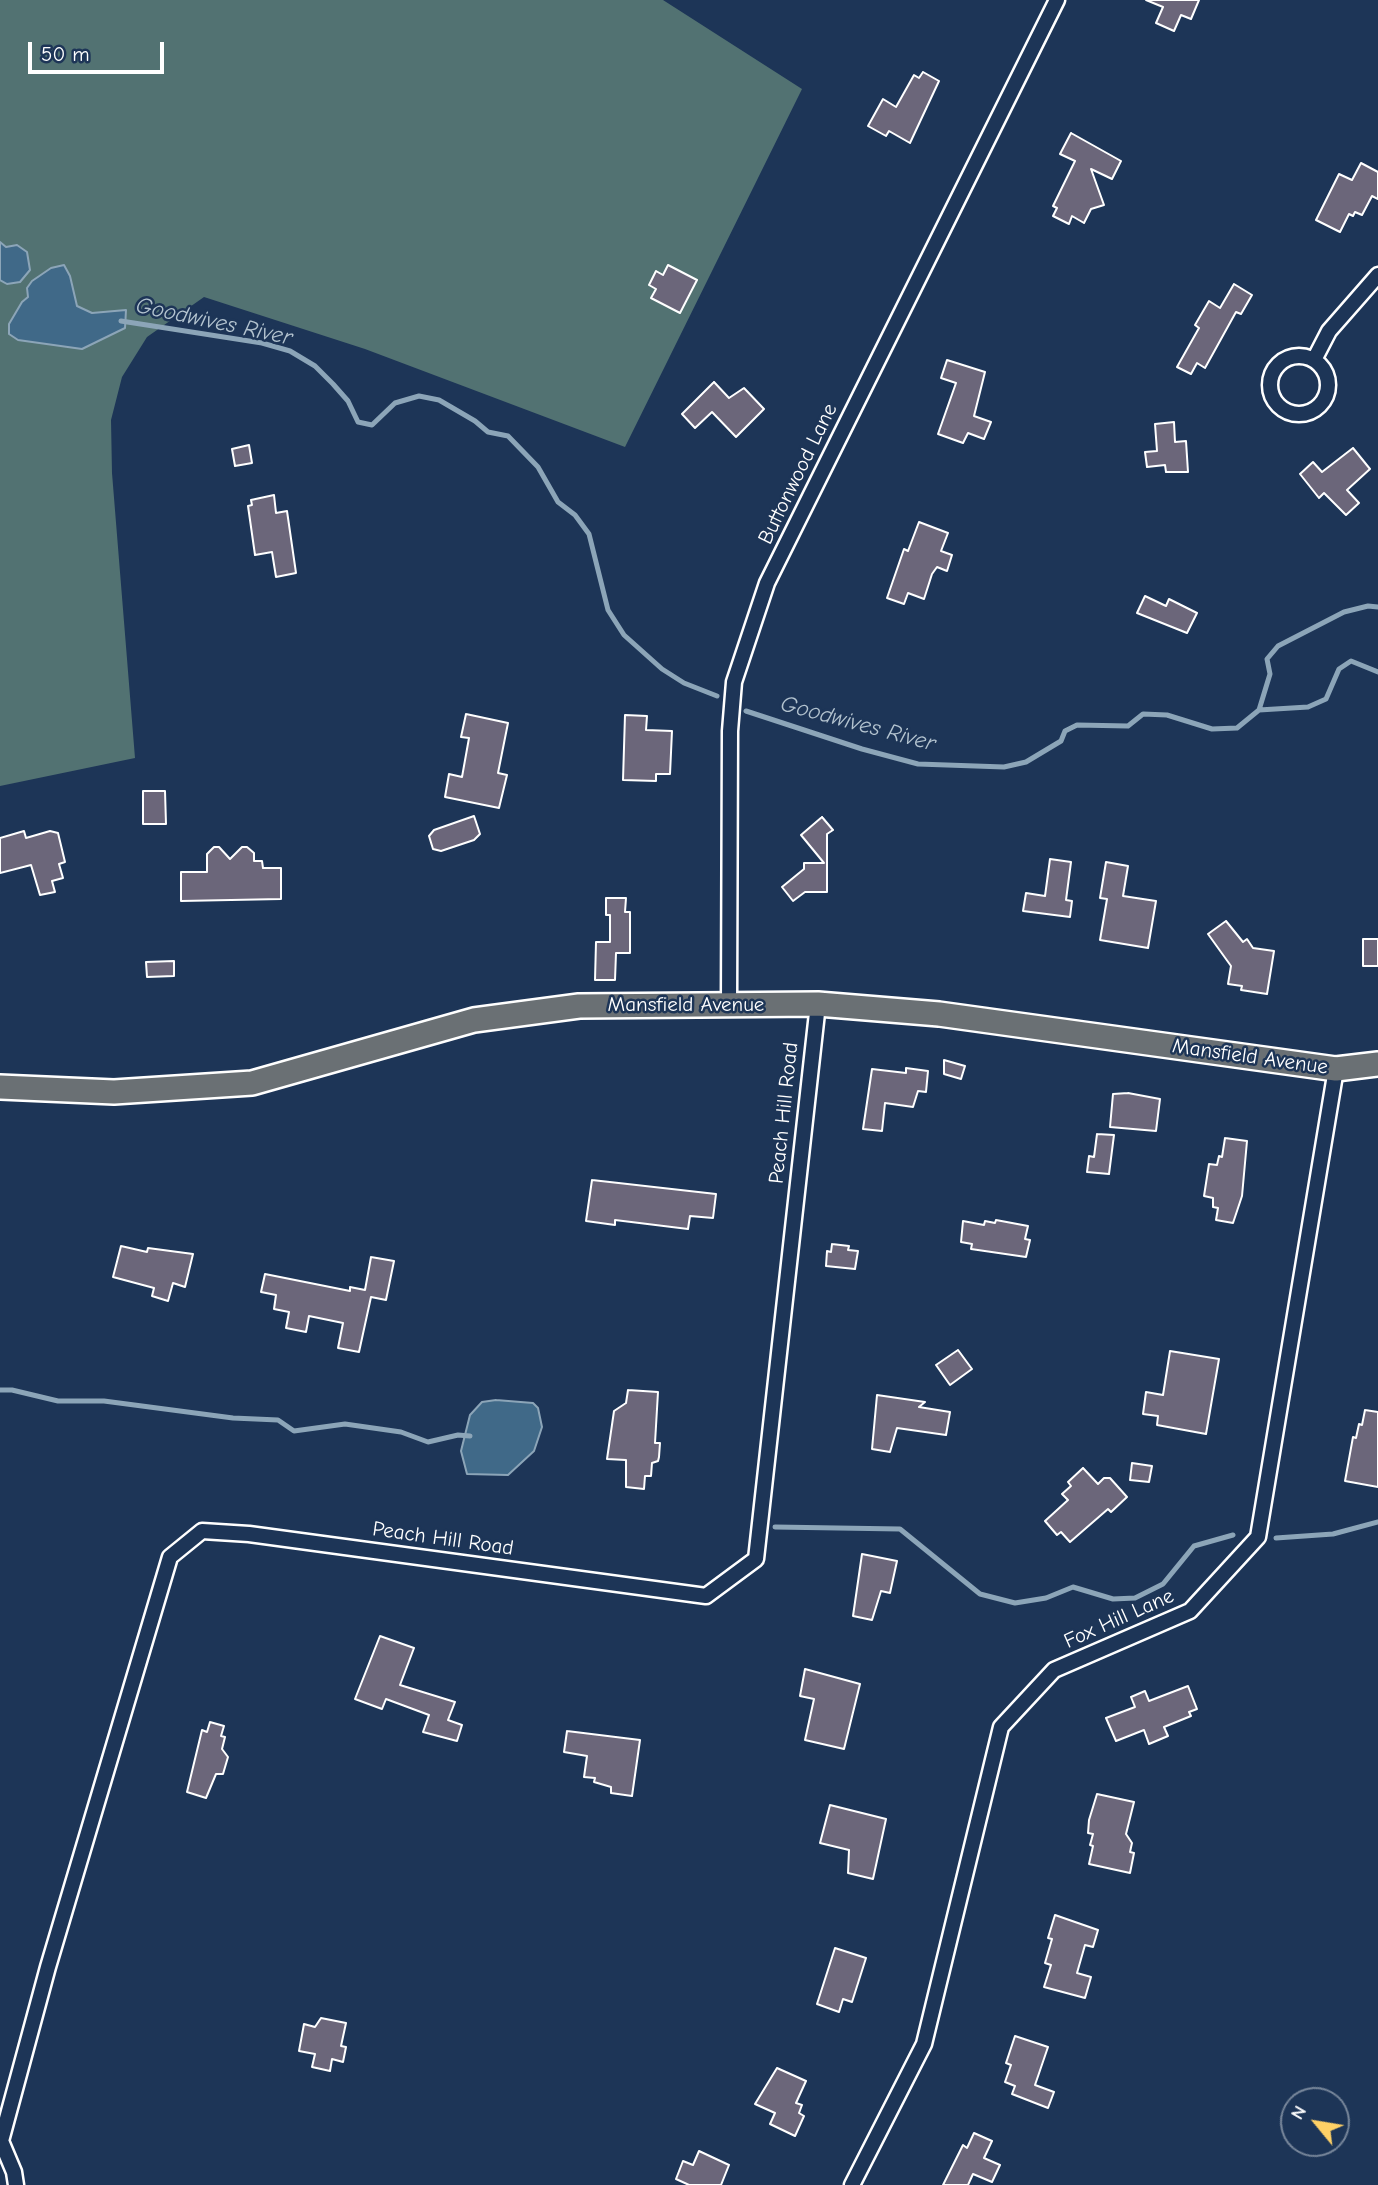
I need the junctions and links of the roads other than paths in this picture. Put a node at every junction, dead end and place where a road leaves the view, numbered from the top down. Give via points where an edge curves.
1 (1057, 0) edge
2 (1378, 275) edge
3 (1314, 360) junction
4 (818, 1004) junction
5 (729, 1005) junction
6 (1378, 1064) edge
7 (1336, 1069) junction
8 (0, 1087) edge
9 (0, 2141) edge
10 (16, 2185) edge
11 (852, 2185) edge

1 - 5 street, Buttonwood Lane via 767,583 734,682
2 - 3 street via 1329,331
3 - 3 street via 1294,356 1277,365 1269,383 1281,409 1308,413 1324,401 1328,382
4 - 5 main road, Mansfield Avenue
4 - 7 main road, Mansfield Avenue via 939,1014
4 - 9 street, Peach Hill Road via 756,1559 706,1595 202,1531 170,1557
5 - 8 main road, Mansfield Avenue via 579,1006 474,1020 252,1083 114,1092
6 - 7 main road, Mansfield Avenue
7 - 11 street, Fox Hill Lane via 1258,1536 1190,1611 1054,1670 1001,1727 924,2044
9 - 10 street, Peach Hill Road

